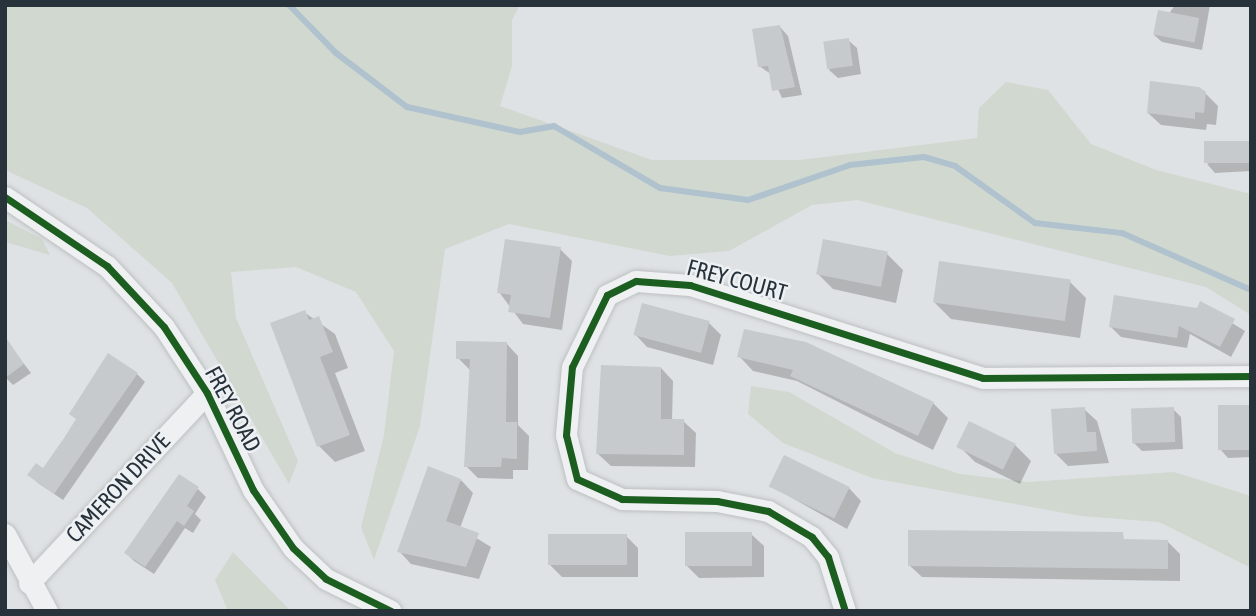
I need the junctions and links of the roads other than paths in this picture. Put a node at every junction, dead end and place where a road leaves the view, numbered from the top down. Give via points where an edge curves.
1 (5, 197) edge
2 (1251, 376) edge
3 (207, 393) junction
4 (5, 534) edge
5 (29, 583) junction
6 (47, 611) edge
7 (391, 611) edge
8 (845, 611) edge

1 - 3 street, FREY ROAD via 107,266 164,327
2 - 8 street, FREY COURT via 984,377 690,285 636,281 607,295 572,367 566,435 577,480 622,499 717,501 768,511 812,537 828,556
3 - 5 street, CAMERON DRIVE
3 - 7 street, FREY ROAD via 253,490 293,548 326,579
4 - 5 street
5 - 6 street

